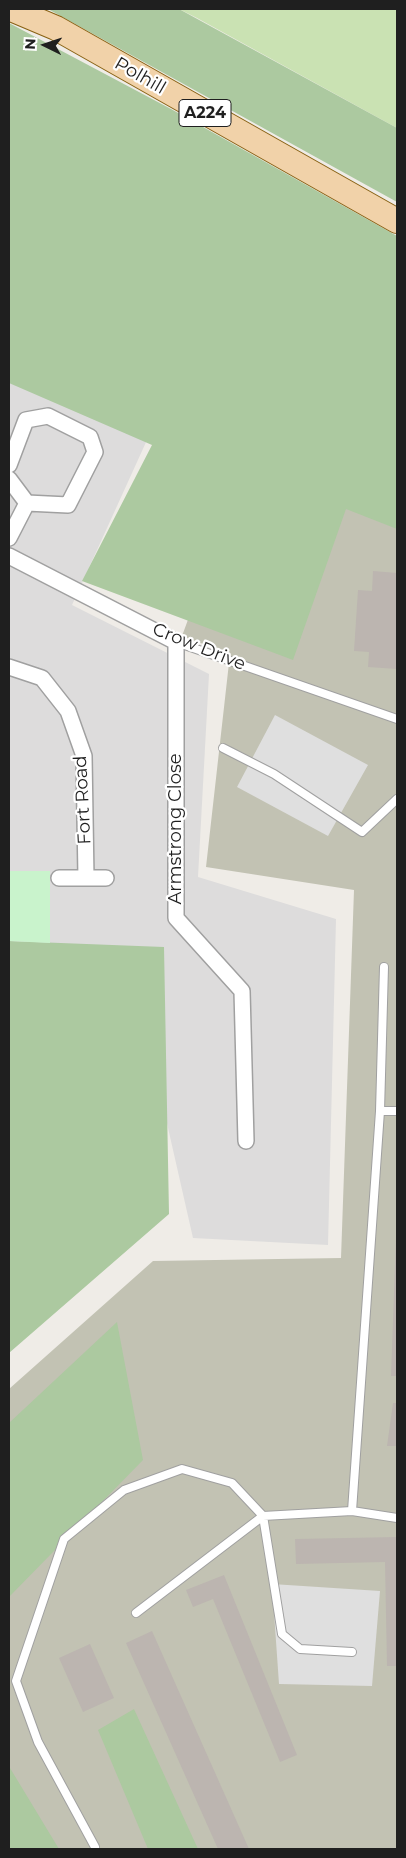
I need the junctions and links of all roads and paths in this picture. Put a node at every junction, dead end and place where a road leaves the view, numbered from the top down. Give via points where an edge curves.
1 (11, 9) edge
2 (397, 221) edge
3 (9, 465) edge
4 (9, 479) edge
5 (27, 503) junction
6 (9, 538) edge
7 (9, 556) edge
8 (176, 642) junction
9 (9, 667) edge
10 (397, 719) edge
11 (223, 748) dead end
12 (397, 799) edge
13 (59, 878) dead end
14 (86, 878) junction
15 (106, 878) dead end
16 (384, 967) dead end
17 (397, 1111) edge
18 (380, 1112) junction
19 (246, 1141) dead end
20 (352, 1511) junction
21 (262, 1516) junction
22 (397, 1518) edge
23 (136, 1613) dead end
24 (352, 1652) dead end
25 (95, 1847) dead end

1 - 2 main road, Polhill / A224 via 56,28
3 - 5 street via 26,420 48,416 90,436 95,452 68,505
4 - 5 street
5 - 6 street
7 - 8 street, Crow Drive
8 - 10 lane, Crow Drive
8 - 19 street, Armstrong Close via 176,918 242,991
9 - 14 street, Fort Road via 42,678 68,711 84,756
11 - 12 lane via 274,774 362,832
13 - 14 street
14 - 15 street
16 - 18 lane
17 - 18 lane
18 - 20 lane
20 - 21 lane
20 - 22 lane
21 - 23 lane
21 - 24 lane via 282,1634 300,1649
21 - 25 lane via 232,1482 182,1469 124,1490 64,1539 16,1681 38,1742

